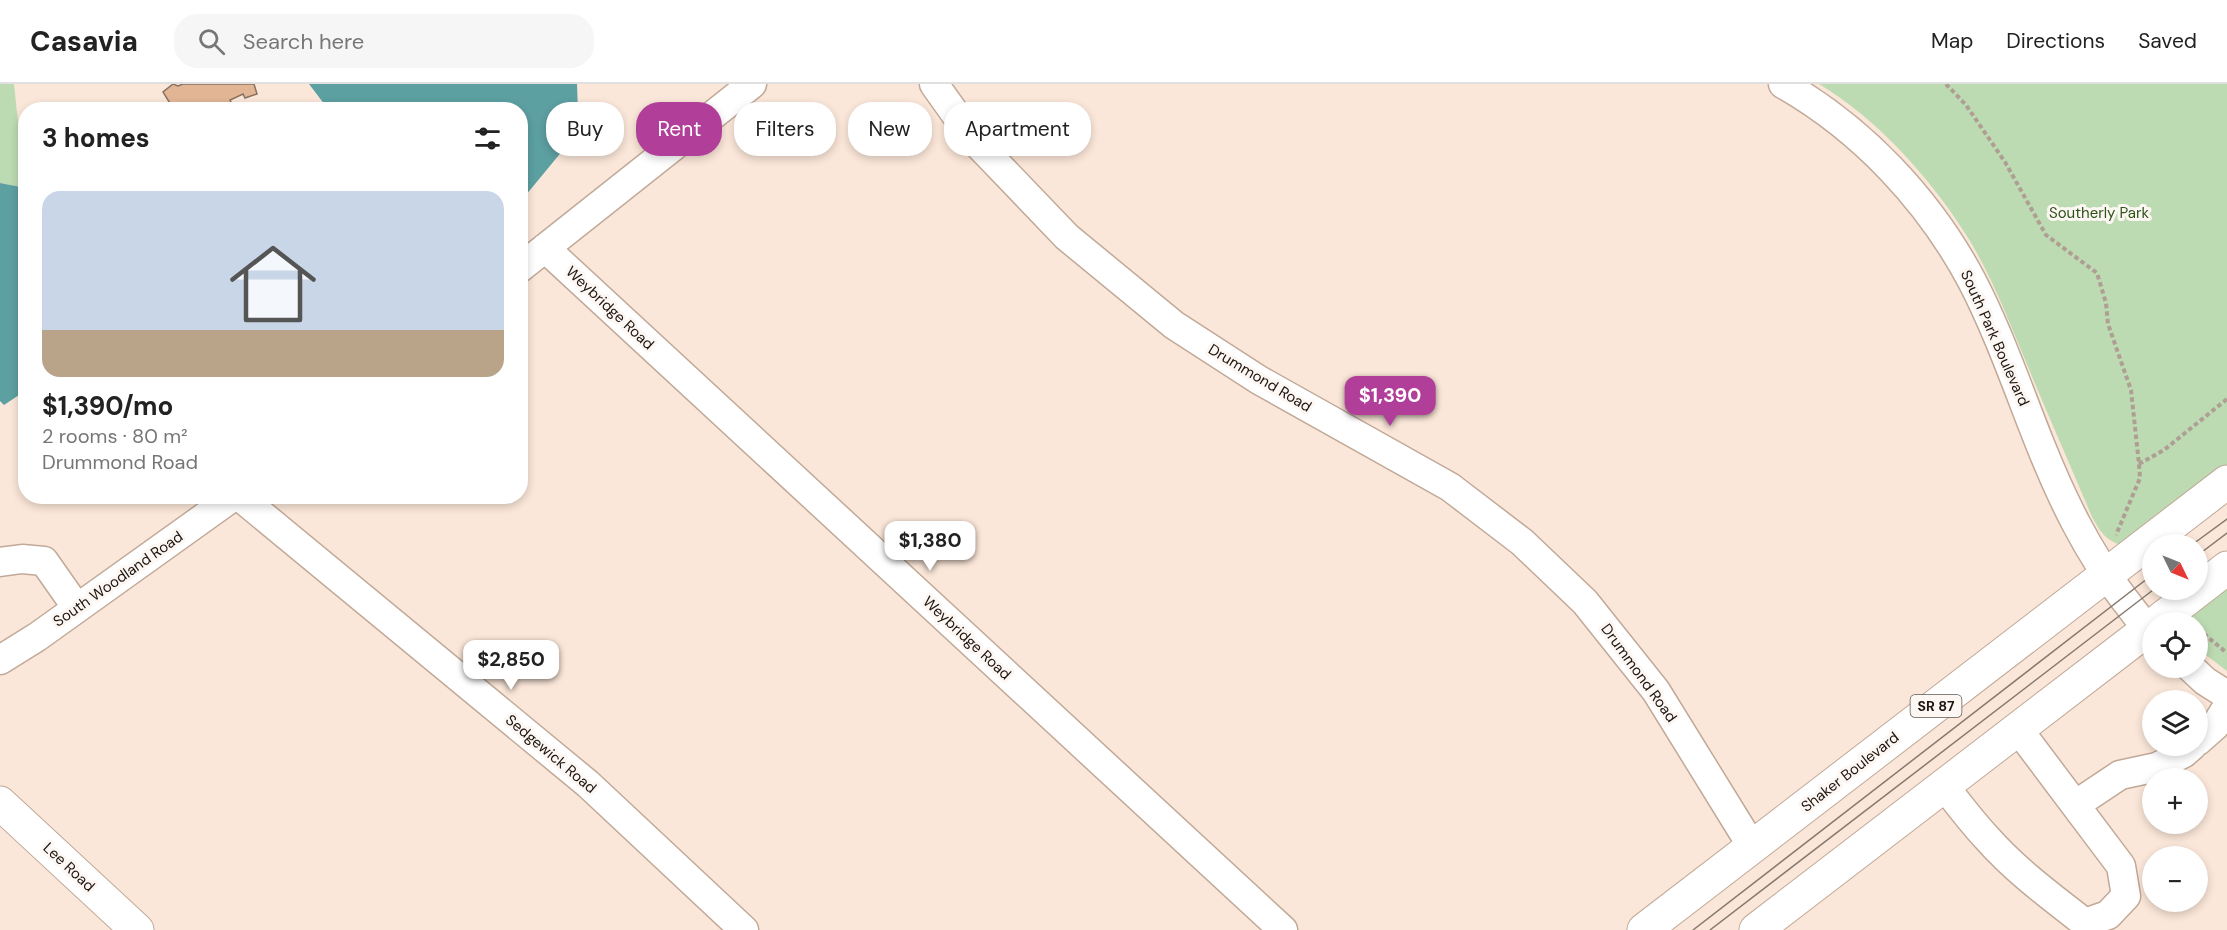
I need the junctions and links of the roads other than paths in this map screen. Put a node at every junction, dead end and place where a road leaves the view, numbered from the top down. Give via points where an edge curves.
1 (752, 84) edge
2 (934, 84) edge
3 (1783, 84) edge
4 (545, 248) junction
5 (528, 262) edge
6 (2227, 482) edge
7 (225, 504) edge
8 (246, 504) edge
9 (0, 562) edge
10 (2227, 568) edge
11 (2105, 575) junction
12 (76, 608) junction
13 (2172, 612) edge
14 (2142, 617) edge
15 (2142, 636) edge
16 (0, 660) edge
17 (2202, 678) edge
18 (2227, 694) edge
19 (2227, 706) edge
20 (2018, 729) junction
21 (2208, 732) edge
22 (2178, 756) edge
23 (1944, 786) junction
24 (0, 803) edge
25 (2075, 805) junction
26 (1753, 848) junction
27 (137, 930) edge
28 (744, 930) edge
29 (1283, 930) edge
30 (1644, 930) edge
31 (1756, 930) edge

1 - 4 street
2 - 26 street, Drummond Road via 974,140 1067,237 1174,325 1259,380 1450,487 1522,542 1586,602 1656,691
3 - 11 street, South Park Boulevard via 1835,119 1894,173 1951,244 1990,320 2061,497
4 - 5 street
4 - 29 street, Weybridge Road
6 - 11 main road, Shaker Boulevard / SR 87
7 - 12 street, South Woodland Road
8 - 28 street, Sedgewick Road via 588,784
9 - 12 street via 44,561
10 - 13 main road
11 - 14 street, South Park Boulevard
11 - 26 main road, Shaker Boulevard / SR 87
12 - 16 street, South Woodland Road
15 - 20 main road
17 - 18 street
19 - 21 street
20 - 23 main road
20 - 25 street
22 - 25 street via 2157,767 2120,776
23 - 25 street via 1986,838 2085,923 2108,915 2126,896 2121,866
23 - 31 main road
24 - 27 main road, Lee Road
26 - 30 main road, Shaker Boulevard / SR 87

